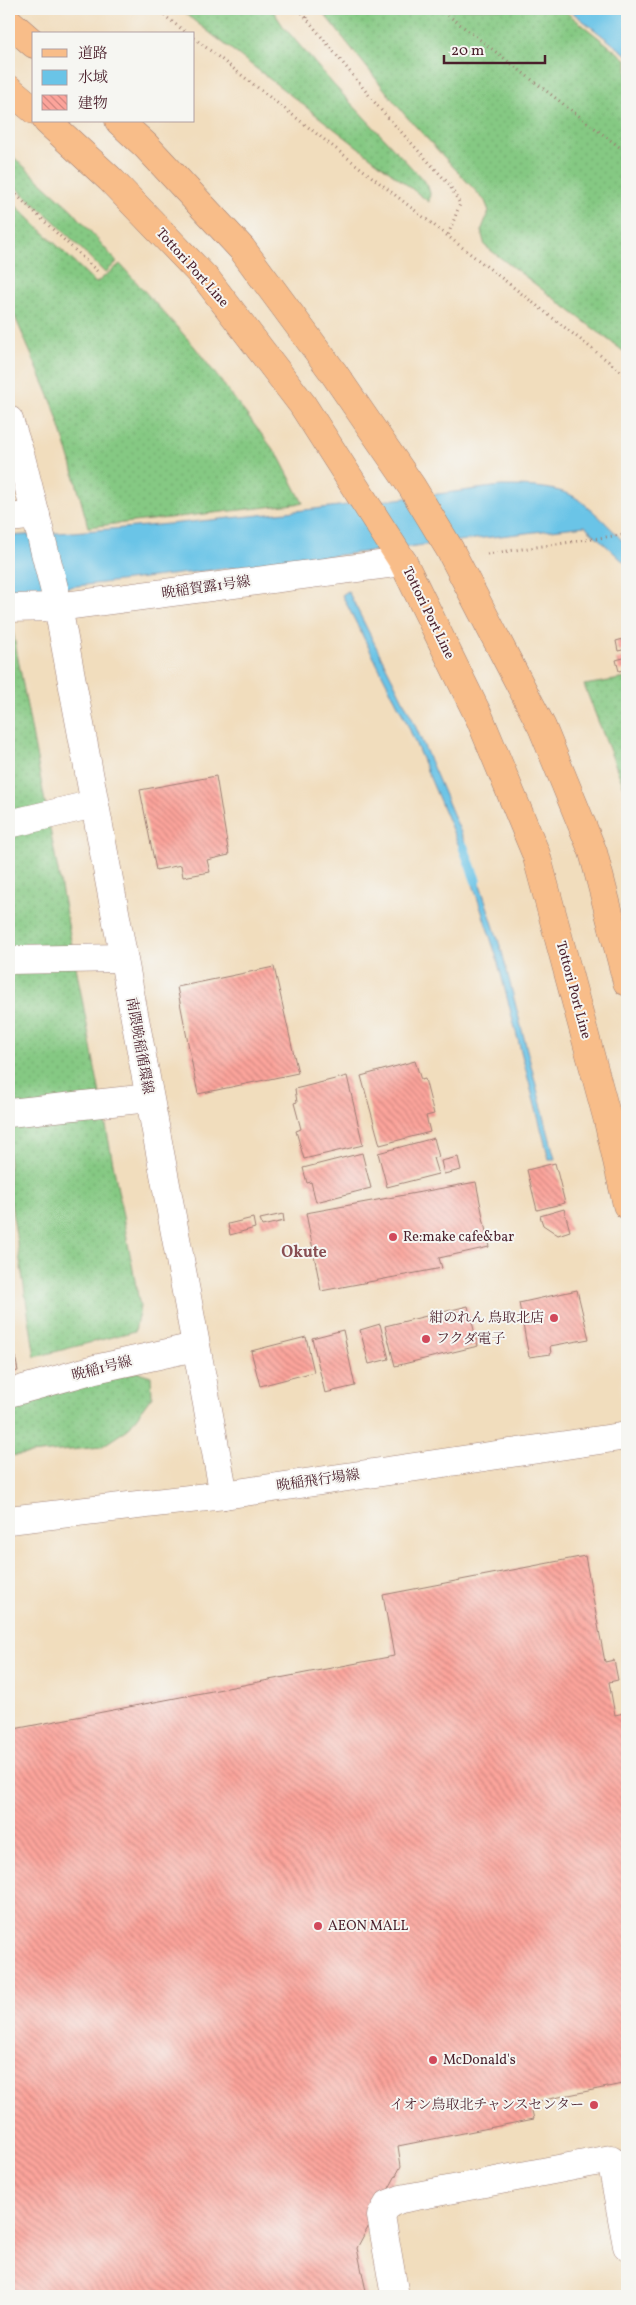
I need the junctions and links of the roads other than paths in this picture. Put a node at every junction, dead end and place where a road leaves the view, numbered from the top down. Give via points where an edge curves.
1 (9, 22) edge
2 (32, 42) edge
3 (9, 89) edge
4 (32, 108) edge
5 (48, 122) edge
6 (120, 122) edge
7 (9, 420) edge
8 (9, 518) edge
9 (37, 520) junction
10 (401, 557) junction
11 (56, 602) junction
12 (9, 608) edge
13 (94, 804) junction
14 (9, 824) edge
15 (123, 958) junction
16 (9, 960) edge
17 (627, 982) edge
18 (149, 1098) junction
19 (9, 1113) edge
20 (627, 1205) edge
21 (195, 1347) junction
22 (9, 1393) edge
23 (627, 1436) edge
24 (224, 1495) junction
25 (9, 1520) edge
26 (627, 2246) edge
27 (395, 2296) edge

1 - 2 main road
3 - 4 main road
5 - 10 main road, Tottori Port Line via 110,179 208,281 302,404
6 - 17 main road via 242,249 333,372 412,487 542,727 594,852
7 - 9 street
8 - 9 street
9 - 11 street, 南隈晩稲循環線
10 - 11 street, 晩稲賀露1号線
10 - 20 main road, Tottori Port Line via 480,719 536,854 608,1121
11 - 12 street, 晩稲賀露1号線
11 - 13 street, 南隈晩稲循環線
13 - 14 street
13 - 15 street, 南隈晩稲循環線
15 - 16 street
15 - 18 street, 南隈晩稲循環線
18 - 19 street
18 - 21 street, 南隈晩稲循環線
21 - 22 street, 晩稲1号線 via 95,1369
21 - 24 street, 南隈晩稲循環線
23 - 24 street, 晩稲飛行場線
24 - 25 street, 晩稲飛行場線
26 - 27 street via 611,2159 401,2199 388,2204 381,2216

